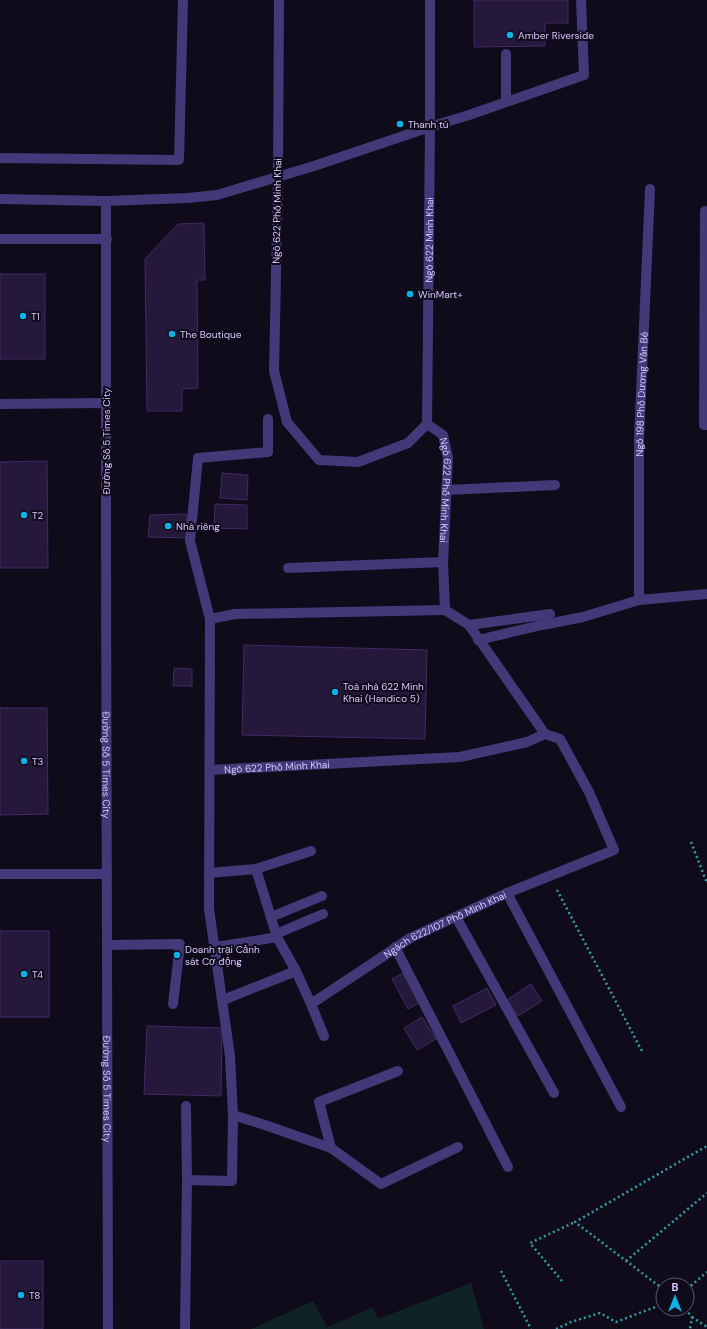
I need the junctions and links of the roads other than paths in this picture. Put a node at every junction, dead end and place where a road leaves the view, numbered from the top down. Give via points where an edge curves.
1 (183, 0) edge
2 (279, 0) edge
3 (430, 0) edge
4 (581, 0) edge
5 (506, 54) dead end
6 (506, 102) junction
7 (430, 127) junction
8 (0, 158) edge
9 (278, 178) junction
10 (650, 189) dead end
11 (0, 200) edge
12 (106, 201) junction
13 (705, 211) dead end
14 (0, 239) edge
15 (107, 239) junction
16 (106, 403) junction
17 (0, 404) edge
18 (268, 419) dead end
19 (427, 424) junction
20 (707, 425) edge
21 (555, 485) dead end
22 (447, 490) junction
23 (443, 562) junction
24 (288, 568) dead end
25 (707, 594) edge
26 (639, 600) junction
27 (446, 610) junction
28 (550, 614) dead end
29 (210, 619) junction
30 (469, 625) junction
31 (478, 640) junction
32 (545, 734) junction
33 (210, 770) junction
34 (311, 851) dead end
35 (256, 869) junction
36 (209, 873) junction
37 (0, 874) edge
38 (107, 874) junction
39 (507, 893) junction
40 (322, 896) dead end
41 (323, 914) dead end
42 (271, 917) junction
43 (456, 917) junction
44 (276, 935) junction
45 (107, 945) junction
46 (215, 947) junction
47 (395, 947) junction
48 (296, 971) junction
49 (223, 1000) junction
50 (173, 1004) dead end
51 (311, 1004) junction
52 (324, 1036) dead end
53 (398, 1071) dead end
54 (554, 1093) dead end
55 (186, 1106) dead end
56 (621, 1107) dead end
57 (233, 1116) junction
58 (458, 1147) dead end
59 (331, 1148) junction
60 (508, 1167) dead end
61 (187, 1180) junction
62 (108, 1329) edge
63 (185, 1329) edge

1 - 8 street via 179,160
2 - 9 street, Ngõ 622 Phố Minh Khai
3 - 7 street
4 - 6 street via 584,75
5 - 6 street
6 - 7 street
7 - 9 street
7 - 19 street, Ngõ 622 Minh Khai
9 - 12 street via 217,195
9 - 19 street, Ngõ 622 Phố Minh Khai via 274,371 287,422 319,460 358,462 408,443
10 - 26 street, Ngõ 198 Phố Dương Văn Bé via 639,438
11 - 12 street
12 - 15 street, Đường Số 5 Times City
13 - 20 street via 704,426
14 - 15 street
15 - 16 street, Đường Số 5 Times City
16 - 17 street
16 - 38 street, Đường Số 5 Times City
18 - 29 street via 268,452 198,458 190,541
19 - 22 street, Ngõ 622 Phố Minh Khai via 443,435 448,458
21 - 22 street
22 - 23 street, Ngõ 622 Phố Minh Khai
23 - 24 street
23 - 27 street, Ngõ 622 Phố Minh Khai
25 - 26 street
26 - 31 street via 583,617
27 - 29 street via 235,614
27 - 30 street
28 - 30 street
29 - 33 street
30 - 31 street
31 - 32 street
32 - 33 street, Ngõ 622 Phố Minh Khai via 527,742 460,757
32 - 39 street, Ngách 622/107 Phố Minh Khai via 560,739 589,792 614,850
33 - 36 street
34 - 35 street
35 - 36 street
35 - 42 street
36 - 46 street via 209,909
37 - 38 street
38 - 45 street, Đường Số 5 Times City
39 - 43 street, Ngách 622/107 Phố Minh Khai
39 - 56 street
40 - 42 street
41 - 44 street
42 - 44 street
43 - 47 street, Ngách 622/107 Phố Minh Khai
43 - 54 street
44 - 46 street
44 - 48 street
45 - 50 street via 180,944
45 - 62 street, Đường Số 5 Times City
46 - 49 street
47 - 51 street, Ngách 622/107 Phố Minh Khai
47 - 60 street
48 - 49 street
48 - 51 street
49 - 57 street via 230,1056
51 - 52 street
53 - 59 street via 319,1102
55 - 61 street
57 - 59 street
57 - 61 street via 232,1181
58 - 59 street via 381,1184
61 - 63 street

